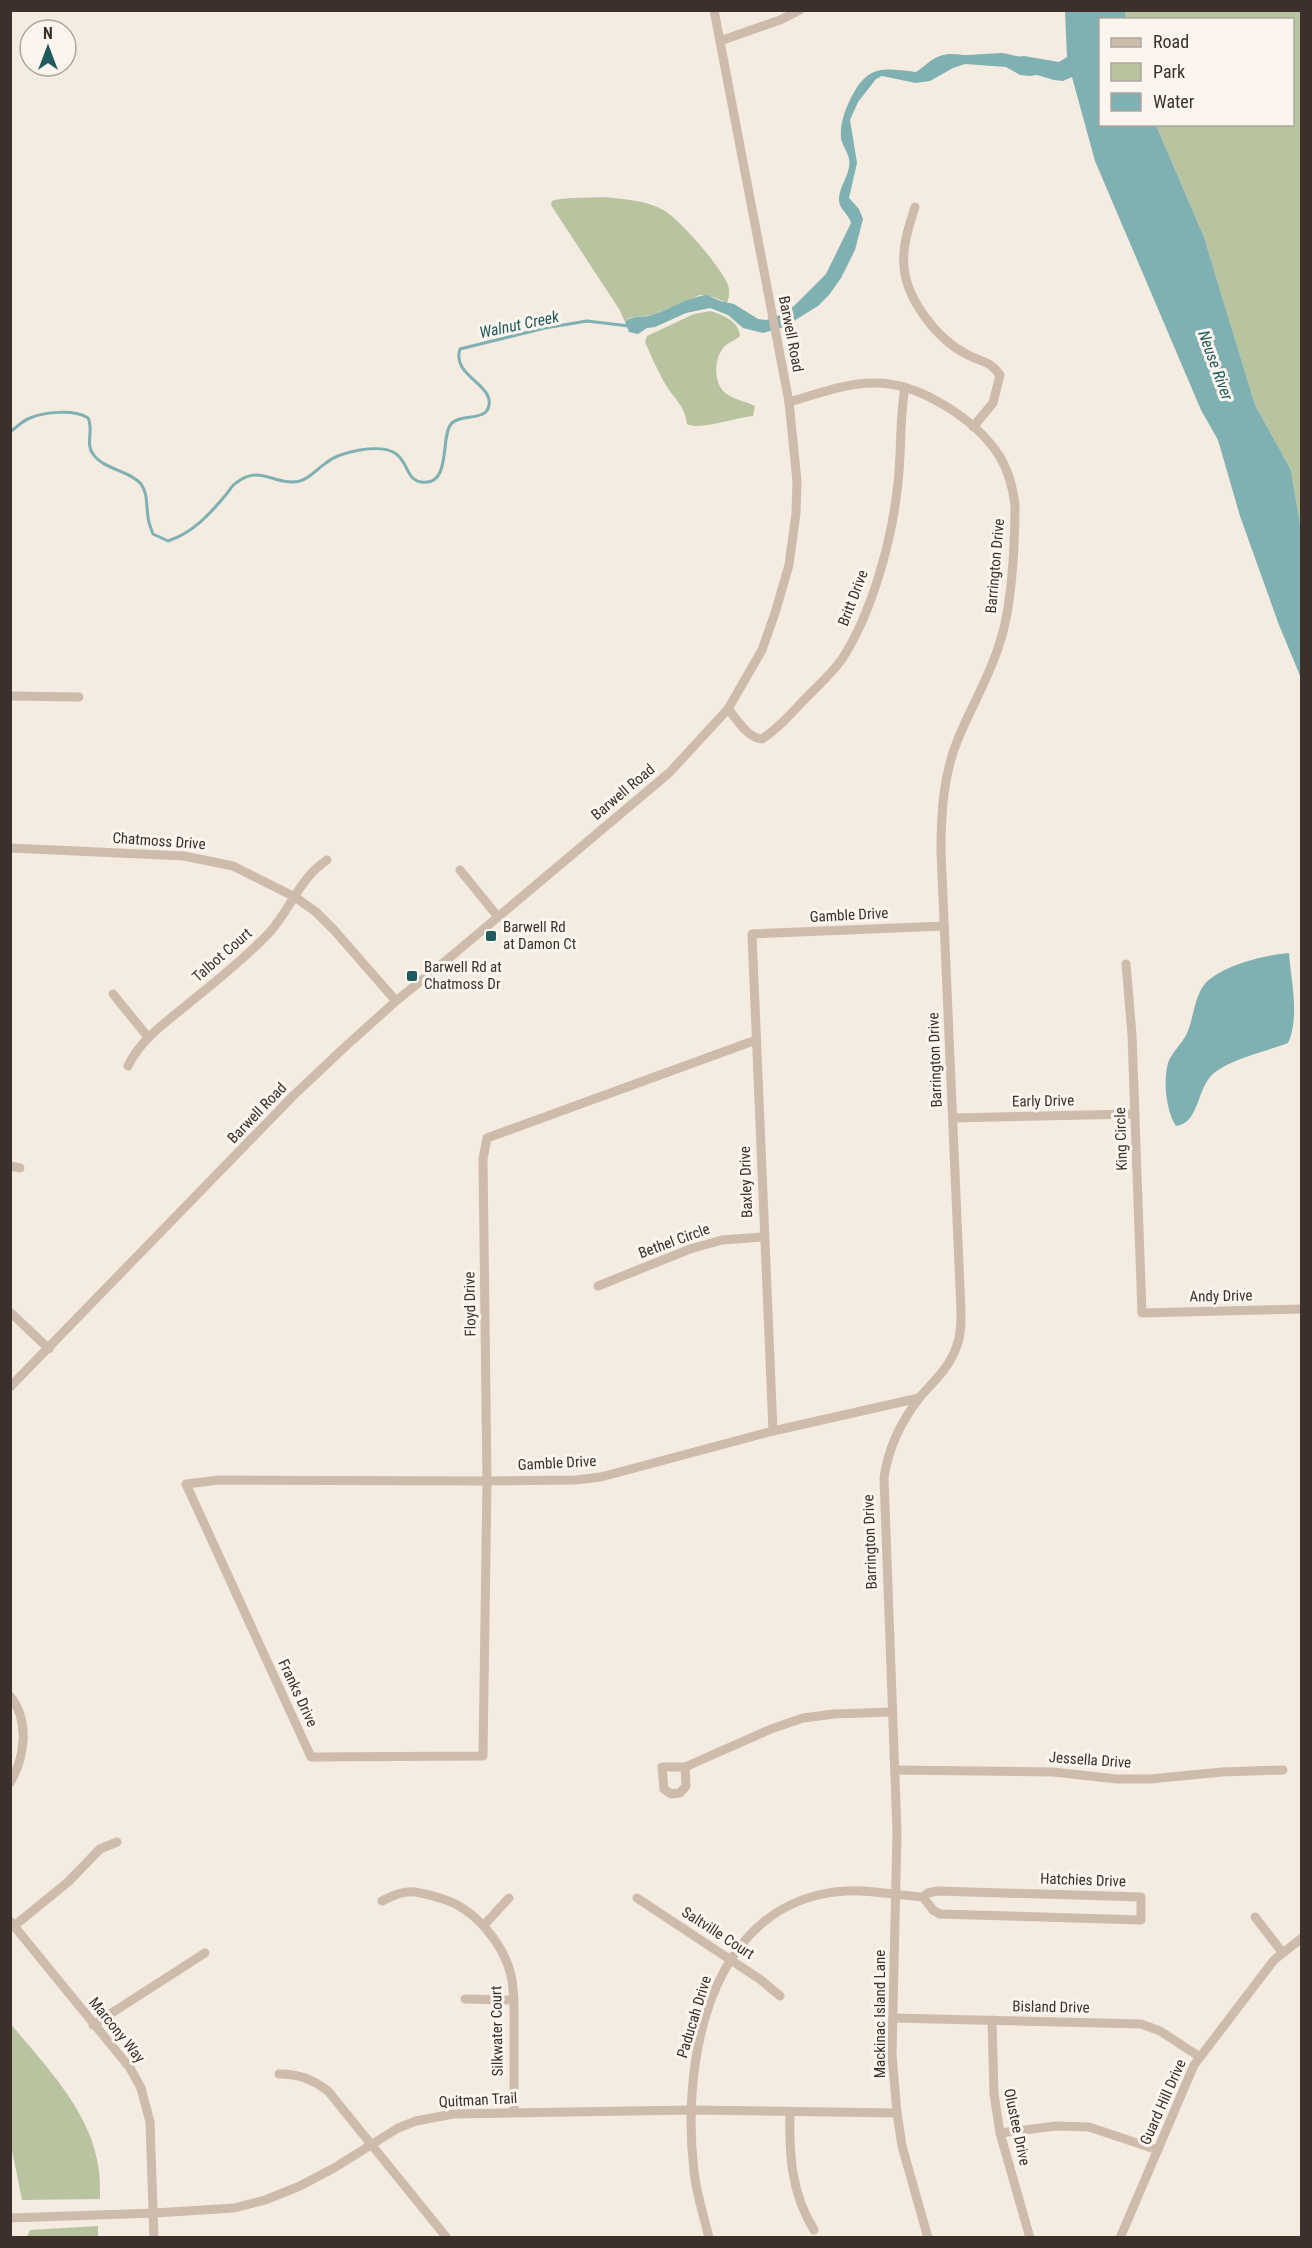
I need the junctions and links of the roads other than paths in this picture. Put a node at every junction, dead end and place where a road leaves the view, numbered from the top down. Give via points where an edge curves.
1 (714, 10) edge
2 (800, 10) edge
3 (720, 41) junction
4 (915, 207) dead end
5 (905, 387) junction
6 (789, 402) junction
7 (973, 426) junction
8 (10, 696) edge
9 (79, 697) dead end
10 (728, 709) junction
11 (10, 848) edge
12 (327, 860) dead end
13 (460, 870) dead end
14 (295, 897) junction
15 (498, 917) junction
16 (944, 926) junction
17 (756, 934) joint
18 (1126, 964) dead end
19 (113, 994) dead end
20 (396, 1001) junction
21 (148, 1037) junction
22 (756, 1040) junction
23 (128, 1066) dead end
24 (1135, 1114) junction
25 (952, 1118) junction
26 (763, 1237) junction
27 (598, 1286) dead end
28 (1302, 1309) edge
29 (10, 1312) edge
30 (1142, 1313) joint
31 (49, 1349) junction
32 (10, 1387) edge
33 (920, 1398) junction
34 (773, 1431) junction
35 (487, 1481) junction
36 (186, 1484) joint
37 (10, 1696) edge
38 (892, 1712) junction
39 (483, 1755) joint
40 (685, 1767) junction
41 (895, 1770) junction
42 (1283, 1770) dead end
43 (10, 1783) edge
44 (117, 1842) dead end
45 (897, 1893) junction
46 (509, 1898) dead end
47 (637, 1898) dead end
48 (923, 1898) junction
49 (382, 1901) dead end
50 (1255, 1917) dead end
51 (12, 1924) edge
52 (484, 1925) junction
53 (1302, 1938) edge
54 (1282, 1952) junction
55 (205, 1953) dead end
56 (731, 1960) junction
57 (780, 1996) dead end
58 (465, 2000) dead end
59 (514, 2000) junction
60 (893, 2018) junction
61 (992, 2020) junction
62 (93, 2025) junction
63 (1200, 2057) junction
64 (279, 2074) dead end
65 (692, 2110) junction
66 (514, 2112) junction
67 (790, 2112) junction
68 (897, 2113) junction
69 (1000, 2133) junction
70 (371, 2145) junction
71 (1158, 2150) junction
72 (154, 2214) junction
73 (10, 2218) edge
74 (814, 2230) dead end
75 (154, 2238) edge
76 (447, 2238) edge
77 (709, 2238) edge
78 (928, 2238) edge
79 (1030, 2238) edge
80 (1120, 2238) edge

1 - 3 street, Barwell Road
2 - 3 street
3 - 6 street, Barwell Road
4 - 7 street via 906,238 904,267 910,293 937,333 966,354 992,364 1000,375 993,403
5 - 6 street, Barrington Drive via 876,382
5 - 7 street, Barrington Drive via 938,402
5 - 10 street, Britt Drive via 894,514 863,618 849,646 834,669 762,739 747,732
6 - 10 street, Barwell Road via 797,481 789,565 764,643
7 - 16 street, Barrington Drive via 1006,467 1013,491 1015,524 1002,639 957,741 946,781 941,828
8 - 9 street
10 - 15 street, Barwell Road via 669,772
11 - 14 street, Chatmoss Drive via 211,860 233,866
12 - 14 street, Talbot Court via 314,868
13 - 15 street
14 - 20 street, Chatmoss Drive via 334,930
14 - 21 street, Talbot Court via 270,933 240,962
15 - 20 street, Barwell Road
16 - 17 street, Gamble Drive
16 - 25 street, Barrington Drive
17 - 22 street, Baxley Drive via 752,934
18 - 24 street, King Circle
19 - 21 street
20 - 31 street, Barwell Road via 294,1095
21 - 23 street, Talbot Court via 134,1052
22 - 26 street, Baxley Drive
22 - 35 street, Floyd Drive via 487,1138 483,1159
24 - 25 street, Early Drive
24 - 30 street, King Circle
25 - 33 street, Barrington Drive via 960,1335 948,1363
26 - 27 street, Bethel Circle via 722,1240 690,1249
26 - 34 street, Baxley Drive
28 - 30 street, Andy Drive
29 - 31 street
31 - 32 street, Barwell Road
33 - 34 street, Gamble Drive
33 - 38 street, Barrington Drive via 895,1440 884,1478
34 - 35 street, Gamble Drive via 601,1477
35 - 36 street, Gamble Drive via 219,1480
35 - 39 street, Floyd Drive
36 - 39 street, Franks Drive via 311,1757
37 - 43 street via 19,1712 23,1747
38 - 40 street via 803,1718
38 - 41 street, Barrington Drive
40 - 40 street via 662,1767 664,1789 670,1794 680,1793 686,1786
41 - 42 street, Jessella Drive via 1053,1772 1117,1779
41 - 45 street, Barrington Drive
44 - 51 street via 100,1849 68,1882
45 - 48 street, Hatchies Drive
45 - 56 street, Paducah Drive via 842,1892 798,1902 759,1926
45 - 60 street, Mackinac Island Lane
46 - 52 street
47 - 56 street, Saltville Court
48 - 48 street, Hatchies Drive via 940,1914 1140,1920 1141,1897 937,1891
49 - 52 street, Silkwater Court via 399,1892 417,1891 451,1902
50 - 54 street
51 - 62 street, Marcony Way
52 - 59 street, Silkwater Court via 504,1957
53 - 54 street, Guard Hill Drive
54 - 63 street, Guard Hill Drive
55 - 62 street
56 - 57 street, Saltville Court
56 - 65 street, Paducah Drive via 716,1987 704,2025 694,2067
58 - 59 street
59 - 66 street, Silkwater Court
60 - 61 street, Bisland Drive
60 - 68 street, Mackinac Island Lane
61 - 63 street, Bisland Drive via 1141,2024 1160,2031
61 - 69 street, Olustee Drive via 993,2084
62 - 72 street, Marcony Way via 130,2068 141,2088 150,2122
63 - 71 street, Guard Hill Drive
64 - 70 street via 305,2077 328,2091
65 - 66 street, Quitman Trail
65 - 67 street, Quitman Trail
65 - 77 street, Paducah Drive via 694,2174
66 - 70 street, Quitman Trail via 435,2116 398,2128
67 - 68 street, Quitman Trail
67 - 74 street via 792,2173 800,2205
68 - 78 street, Mackinac Island Lane via 909,2176
69 - 71 street via 1056,2126 1089,2127
69 - 79 street, Olustee Drive
70 - 72 street, Quitman Trail via 300,2186 265,2200 225,2209
70 - 76 street
71 - 80 street, Guard Hill Drive
72 - 73 street, Quitman Trail
72 - 75 street, Marcony Way

